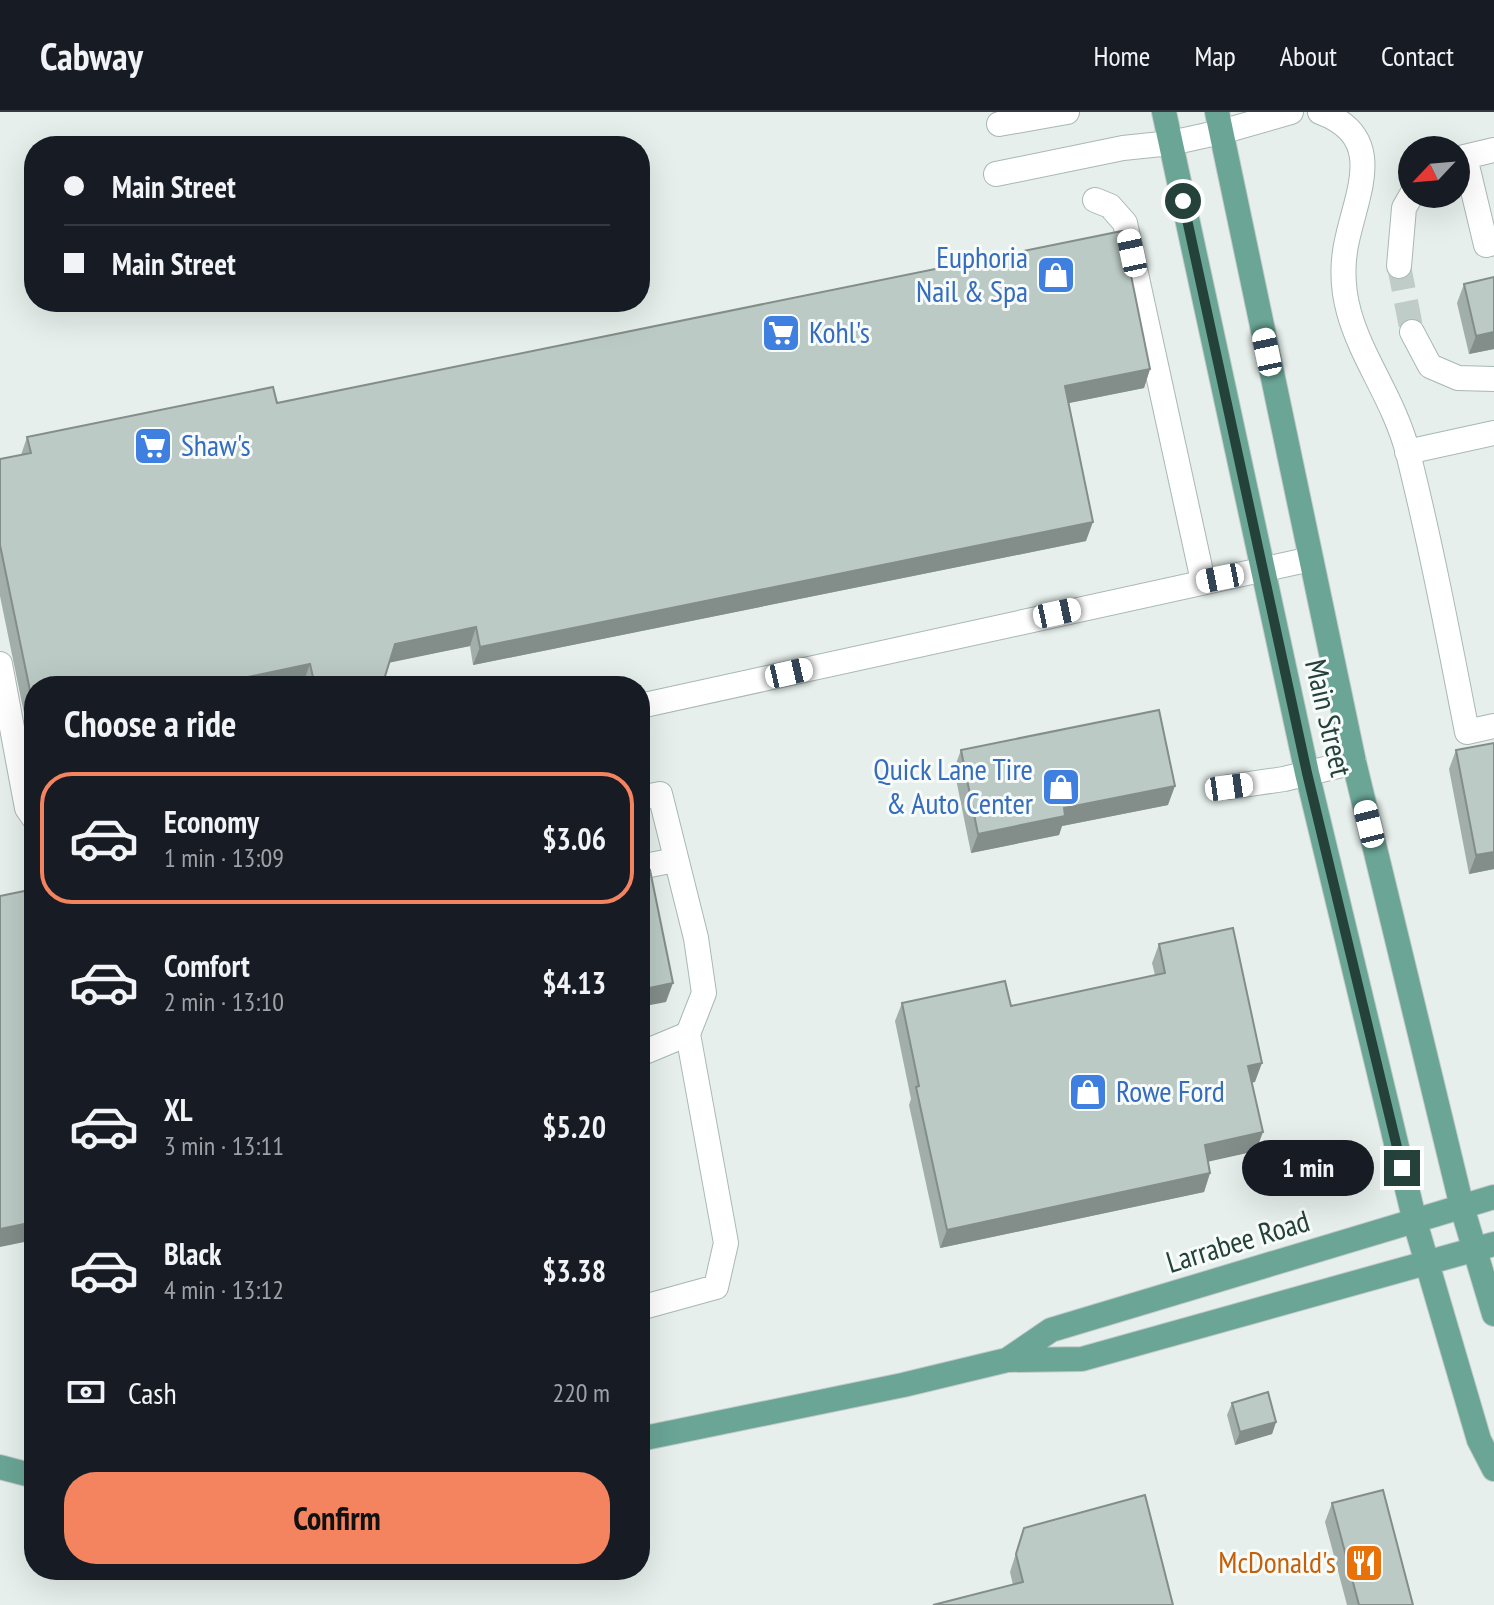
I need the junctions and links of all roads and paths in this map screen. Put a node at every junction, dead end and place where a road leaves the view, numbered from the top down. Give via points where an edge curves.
1 (1067, 112) edge
2 (1164, 112) edge
3 (1291, 112) edge
4 (1320, 112) edge
5 (1219, 122) edge
6 (999, 124) dead end
7 (1171, 143) junction
8 (1494, 150) edge
9 (1470, 156) edge
10 (996, 174) dead end
11 (1470, 189) edge
12 (1095, 200) dead end
13 (1404, 208) edge
14 (1494, 243) edge
15 (1399, 266) tunnel mouth
16 (1412, 332) tunnel mouth
17 (1494, 379) edge
18 (1494, 433) edge
19 (1407, 452) junction
20 (1311, 559) junction
21 (1261, 569) junction
22 (1203, 581) junction
23 (0, 664) edge
24 (650, 704) edge
25 (1494, 726) edge
26 (1354, 762) junction
27 (1307, 773) junction
28 (24, 783) edge
29 (1229, 787) dead end
30 (650, 796) edge
31 (675, 860) junction
32 (650, 865) edge
33 (688, 1034) junction
34 (650, 1050) edge
35 (1494, 1197) edge
36 (1462, 1207) junction
37 (1415, 1222) junction
38 (1485, 1247) edge
39 (1427, 1264) junction
40 (650, 1305) edge
41 (1494, 1314) edge
42 (1007, 1360) junction
43 (650, 1437) edge
44 (0, 1467) edge
45 (1494, 1469) edge
46 (24, 1473) edge

1 - 6 lane
2 - 7 main road, Main Street
3 - 5 lane
4 - 19 lane via 1345,127 1362,156 1363,182 1347,238 1346,305 1396,415
5 - 7 lane
5 - 20 main road, Main Street
7 - 10 lane
7 - 21 main road, Main Street
8 - 9 lane
11 - 14 lane via 1486,245
12 - 22 lane via 1110,206 1125,223
13 - 15 lane
16 - 17 lane via 1430,366 1458,378
18 - 19 lane
19 - 25 lane via 1467,732
20 - 21 lane
20 - 26 main road, Main Street
21 - 22 lane
21 - 27 main road, Main Street
22 - 24 lane
23 - 28 lane
26 - 27 lane
26 - 36 main road, Main Street
27 - 29 lane
27 - 37 main road, Main Street
30 - 31 lane via 660,794
31 - 32 lane
31 - 33 lane via 704,993
33 - 34 lane
33 - 40 lane via 726,1243 716,1287
35 - 36 main road, Larrabee Road
36 - 37 main road, Larrabee Road
36 - 38 main road, Main Street
37 - 39 main road, Main Street
37 - 42 main road, Larrabee Road via 1051,1330
38 - 39 main road, Larrabee Road
38 - 41 main road, Main Street
39 - 42 main road, Larrabee Road via 1082,1359
39 - 45 main road, Main Street via 1479,1440
42 - 43 main road, Larrabee Road
44 - 46 main road

